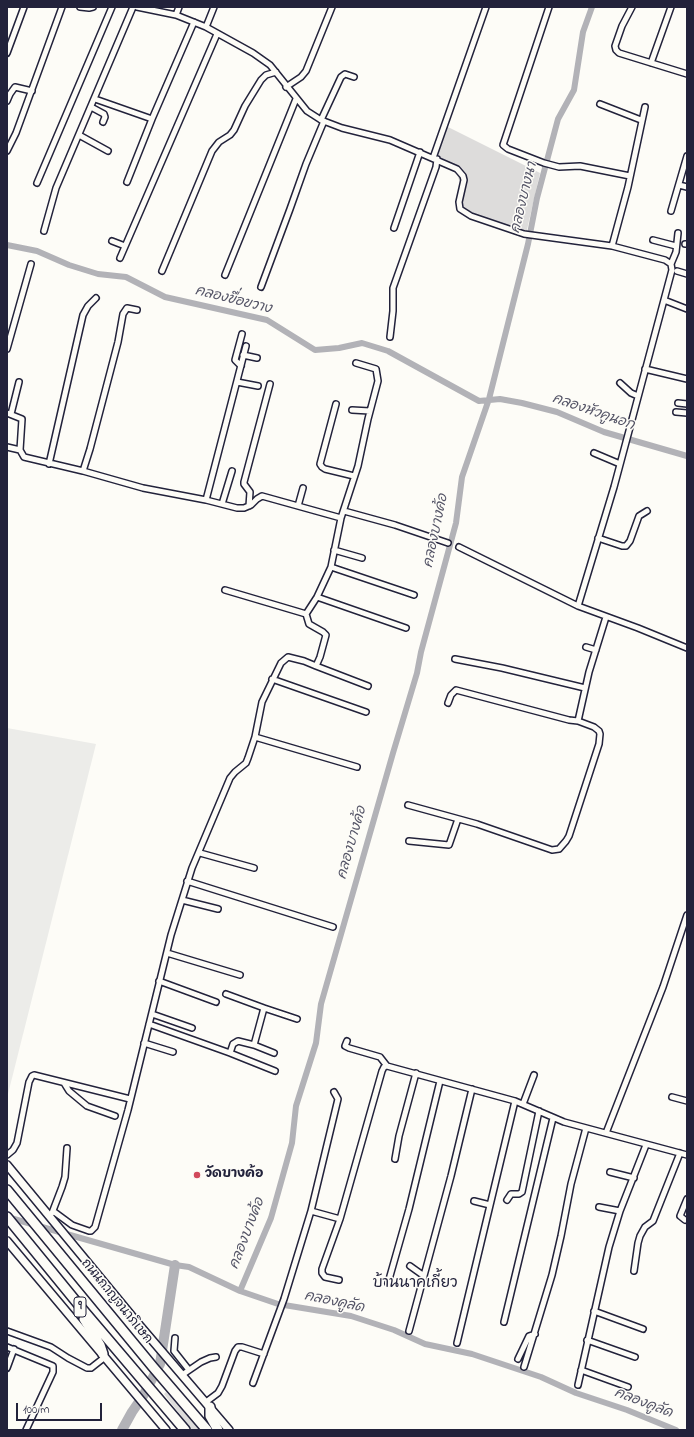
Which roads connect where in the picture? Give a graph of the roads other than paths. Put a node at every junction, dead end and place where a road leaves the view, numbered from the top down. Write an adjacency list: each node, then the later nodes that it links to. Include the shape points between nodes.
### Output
1 (24, 7): 19 (street)
2 (62, 7): 25 (street)
3 (80, 7): 4 (street)
4 (93, 7)
5 (112, 7): 44 (street)
6 (133, 7): 26 (street)
7 (137, 7): 15 (street)
8 (179, 7): 15 (street)
9 (214, 7): 17 (street)
10 (332, 7): 24 (street, via 306,71)
11 (486, 7): 41 (street)
12 (549, 7): 42 (street, via 503,144 508,149 559,167 580,166)
13 (632, 7): 20 (street, via 615,48 619,53)
14 (671, 7): 20 (street)
15 (176, 15): 16 (street)
16 (194, 22): 17 (street); 32 (street)
17 (206, 27): 18 (street)
18 (217, 34): 21 (street, via 263,59); 53 (street)
19 (7, 53)
20 (652, 63): 22 (street)
21 (276, 72): 24 (street); 59 (street, via 266,75 261,80 234,130 212,151)
22 (687, 74)
23 (354, 77): 34 (street, via 345,74 341,77)
24 (286, 87): 27 (street)
25 (32, 90): 28 (street, via 15,87); 37 (street)
26 (95, 99): 30 (street); 32 (street)
27 (296, 99): 34 (street, via 307,112); 62 (street)
28 (7, 101)
29 (600, 104): 33 (street)
30 (90, 107): 35 (street, via 104,114); 36 (street)
31 (645, 107): 33 (street)
32 (152, 119): 43 (street)
33 (642, 120): 42 (street)
34 (323, 121): 39 (street, via 390,140); 63 (street)
35 (103, 122)
36 (79, 135): 38 (street); 49 (street, via 56,188)
37 (7, 150)
38 (108, 151)
39 (420, 152): 41 (street); 48 (street)
40 (687, 156): 45 (street)
41 (435, 158): 54 (street, via 457,169 463,176 460,209 471,216 524,234); 69 (street, via 393,288)
42 (630, 176): 54 (street)
43 (127, 182)
44 (37, 183)
45 (679, 185): 46 (street); 47 (street)
46 (687, 187)
47 (671, 211)
48 (394, 228)
49 (44, 231)
50 (678, 233): 55 (street)
51 (653, 240): 55 (street)
52 (112, 241): 53 (street)
53 (125, 246): 56 (street)
54 (612, 246): 58 (street, via 665,260)
55 (676, 246): 58 (street)
56 (120, 258)
57 (30, 264): 71 (street)
58 (671, 264): 65 (street, via 672,270)
59 (162, 271)
60 (677, 271): 61 (street)
61 (687, 274)
62 (225, 275)
63 (260, 287)
64 (96, 298): 95 (street, via 83,315)
65 (664, 300): 66 (street); 76 (street)
66 (687, 309)
67 (137, 310): 97 (street, via 127,308 123,314 118,342)
68 (242, 334): 75 (street, via 236,360)
69 (390, 337)
70 (246, 346): 72 (street)
71 (7, 349)
72 (244, 355): 73 (street); 75 (street)
73 (257, 358)
74 (356, 363): 88 (street, via 377,371 377,387)
75 (241, 366): 79 (street)
76 (645, 369): 77 (street); 83 (street)
77 (687, 379)
78 (19, 382): 90 (street)
79 (237, 382): 82 (street); 101 (street)
80 (620, 383): 83 (street)
81 (270, 384): 103 (street, via 244,482 250,492)
82 (258, 386)
83 (638, 396): 96 (street)
84 (678, 403): 86 (street)
85 (336, 404): 99 (street, via 320,464 325,469)
86 (687, 404)
87 (352, 410): 88 (street)
88 (370, 411): 99 (street)
89 (676, 412): 91 (street)
90 (9, 413): 93 (street, via 23,421)
91 (687, 413)
92 (7, 447): 93 (street)
93 (20, 450): 95 (street, via 24,457)
94 (594, 454): 96 (street)
95 (49, 464): 97 (street)
96 (620, 464): 108 (street)
97 (83, 471): 101 (street, via 143,488)
98 (232, 471): 102 (street)
99 (354, 476): 105 (street)
100 (303, 488): 104 (street)
101 (206, 500): 102 (street)
102 (222, 504): 103 (street, via 237,508)
103 (249, 506): 104 (street, via 262,496)
104 (298, 506): 107 (street)
105 (344, 511): 107 (street); 109 (street)
106 (648, 511): 108 (street, via 639,516 626,546)
107 (341, 518): 111 (street)
108 (598, 538): 117 (street)
109 (448, 543)
110 (459, 547): 117 (street)
111 (334, 550): 112 (street); 113 (street)
112 (362, 558)
113 (331, 567): 115 (street); 116 (street)
114 (225, 590): 118 (street)
115 (414, 595)
116 (317, 597): 118 (street); 120 (street)
117 (578, 606): 119 (street)
118 (306, 614): 125 (street, via 309,624 326,636)
119 (606, 617): 122 (street); 123 (street)
120 (406, 628)
121 (586, 647): 123 (street)
122 (687, 648)
123 (596, 650): 128 (street)
124 (455, 659): 128 (street)
125 (316, 666): 126 (street, via 288,657); 127 (street)
126 (272, 678): 130 (street); 132 (street, via 262,702)
127 (368, 686)
128 (585, 688): 131 (street)
129 (448, 703): 131 (street, via 456,690)
130 (366, 712)
131 (578, 721): 135 (street, via 594,727 600,734 569,836 559,849 552,850)
132 (254, 738): 133 (street); 137 (street, via 246,764 235,772 227,785)
133 (357, 767)
134 (408, 805): 135 (street)
135 (458, 819): 136 (street, via 449,845)
136 (409, 841)
137 (200, 853): 138 (street); 139 (street)
138 (254, 868)
139 (187, 881): 140 (street); 143 (street)
140 (182, 900): 141 (street); 144 (street)
141 (218, 909)
142 (687, 915): 177 (street, via 663,987)
143 (333, 927)
144 (167, 953): 145 (street); 146 (street)
145 (240, 975)
146 (159, 981): 148 (street); 150 (street)
147 (226, 994): 149 (street)
148 (216, 1002)
149 (264, 1008): 151 (street); 156 (street)
150 (152, 1014): 152 (street); 153 (street)
151 (297, 1019)
152 (149, 1024): 155 (street); 158 (street)
153 (192, 1028)
154 (347, 1041): 160 (street, via 345,1046 380,1057)
155 (144, 1043): 157 (street); 169 (street)
156 (254, 1045): 158 (street, via 236,1041); 159 (street)
157 (173, 1052)
158 (230, 1053): 161 (street)
159 (274, 1053)
160 (387, 1066): 162 (street); 197 (street, via 382,1071)
161 (275, 1070)
162 (416, 1073): 164 (street); 183 (street)
163 (534, 1075): 172 (street)
164 (440, 1081): 166 (street); 204 (street)
165 (64, 1083): 169 (street); 174 (street, via 87,1106); 181 (street, via 36,1074 32,1076 17,1144)
166 (472, 1089): 170 (street); 202 (street)
167 (334, 1092): 193 (street, via 338,1099)
168 (672, 1097): 171 (street)
169 (130, 1099): 196 (street, via 95,1227 91,1231 83,1229)
170 (516, 1101): 172 (street); 191 (street)
171 (687, 1101)
172 (524, 1104): 173 (street)
173 (539, 1111): 175 (street); 189 (street, via 522,1192 511,1194)
174 (115, 1116)
175 (553, 1118): 176 (street); 207 (street)
176 (586, 1128): 177 (street); 211 (street)
177 (606, 1133): 178 (street)
178 (646, 1145): 180 (street); 186 (street)
179 (67, 1148): 196 (street, via 65,1177)
180 (680, 1153): 182 (street); 201 (street, via 653,1220 640,1236)
181 (7, 1155)
182 (687, 1155)
183 (395, 1159)
184 (7, 1165): 196 (main road)
185 (610, 1172): 186 (street)
186 (634, 1178): 194 (street)
187 (7, 1190): 234 (highway, ถนนกาญจนาภิเษก / 9)
188 (687, 1199): 198 (street, via 680,1216)
189 (507, 1200)
190 (474, 1201): 191 (street)
191 (490, 1205): 214 (street)
192 (599, 1207): 194 (street)
193 (311, 1211): 197 (street); 217 (street)
194 (620, 1211): 206 (street)
195 (7, 1216): 205 (highway, 9)
196 (52, 1216): 226 (main road)
197 (340, 1219): 203 (street, via 322,1273 325,1277)
198 (684, 1220)
199 (7, 1241): 218 (main road)
200 (410, 1266): 202 (street)
201 (634, 1271)
202 (424, 1276): 210 (street)
203 (339, 1280)
204 (388, 1283)
205 (83, 1310): 218 (highway, via 84,1318); 233 (highway, 9)
206 (594, 1311): 208 (street); 213 (street)
207 (504, 1322)
208 (643, 1329)
209 (7, 1331): 218 (street, via 51,1347 87,1368 91,1368)
210 (409, 1331)
211 (535, 1334): 221 (street, via 529,1336); 222 (street)
212 (175, 1338): 224 (street, via 174,1351)
213 (587, 1340): 220 (street); 225 (street)
214 (457, 1343)
215 (7, 1347): 216 (street)
216 (14, 1349): 223 (street); 231 (street, via 52,1366 53,1370)
217 (264, 1354): 227 (street); 230 (street, via 238,1348 222,1386)
218 (104, 1356): 232 (main road)
219 (216, 1357): 224 (street, via 201,1362)
220 (635, 1357)
221 (518, 1359)
222 (524, 1367)
223 (7, 1368)
224 (189, 1370): 226 (street)
225 (581, 1370): 228 (street); 229 (street)
226 (182, 1375): 230 (main road)
227 (253, 1383)
228 (578, 1385)
229 (628, 1387)
230 (208, 1405): 235 (highway, via 210,1416); 236 (main road)
231 (26, 1430)
232 (166, 1430)
233 (184, 1430)
234 (207, 1430)
235 (218, 1430)
236 (229, 1430)

